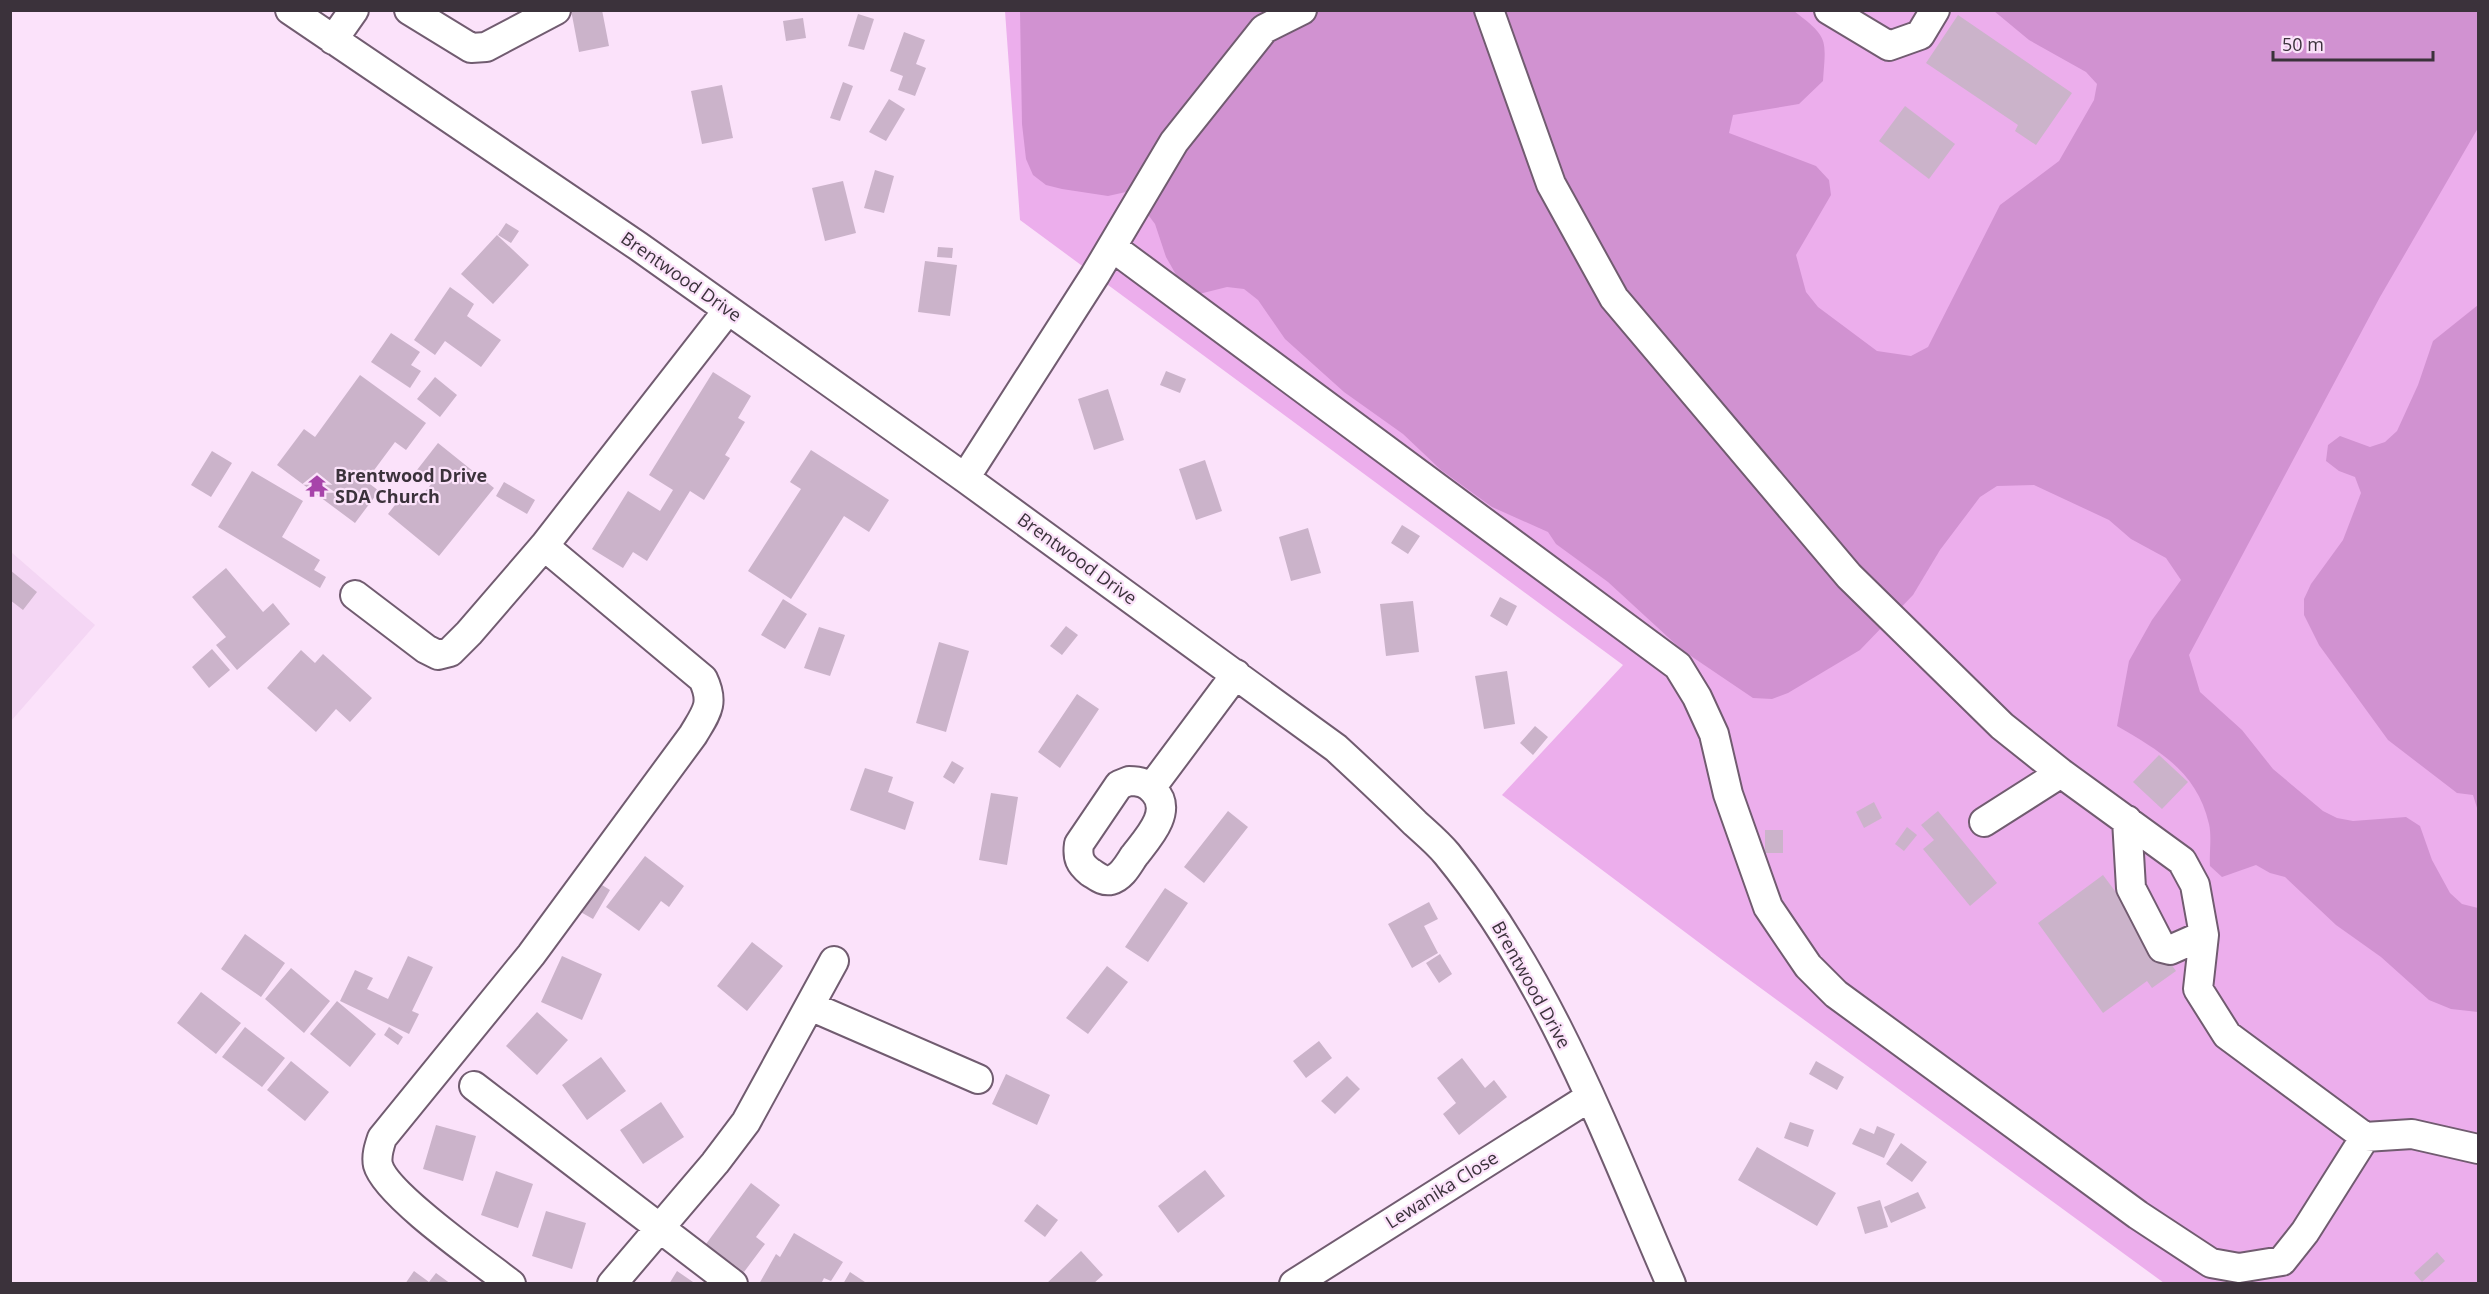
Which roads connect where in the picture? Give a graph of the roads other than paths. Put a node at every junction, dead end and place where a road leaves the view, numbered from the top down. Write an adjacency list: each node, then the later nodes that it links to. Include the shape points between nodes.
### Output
1 (290, 10): 9 (street, Brentwood Drive)
2 (354, 10): 9 (street)
3 (409, 10): 4 (street, via 471,48 486,47)
4 (556, 10)
5 (1302, 10): 10 (street, via 1264,29 1174,142)
6 (1489, 10): 16 (street, via 1551,184 1614,298 1849,576 2002,726)
7 (1829, 10): 8 (street, via 1889,46 1920,35)
8 (1935, 10)
9 (333, 40): 11 (street, Brentwood Drive)
10 (1112, 247): 12 (street); 26 (street, via 1678,666 1714,734 1728,794 1768,907 1808,966 1836,994 2138,1215 2211,1263 2239,1268 2282,1260 2305,1232)
11 (728, 310): 12 (street, Brentwood Drive); 13 (street)
12 (965, 478): 15 (street, Brentwood Drive)
13 (544, 546): 14 (street, via 450,652 438,655 426,649); 29 (street, via 703,679 710,694 693,735 531,955 382,1138 378,1166 393,1189)
14 (355, 595)
15 (1236, 674): 17 (street); 25 (street, Brentwood Drive, via 1336,748 1446,853 1506,934)
16 (2061, 773): 18 (street); 19 (street)
17 (1151, 788)
18 (2127, 820): 20 (street, via 2182,861 2195,885); 20 (street, via 2131,888 2162,948 2170,950)
19 (1984, 822)
20 (2204, 935): 26 (street, via 2198,989 2227,1035)
21 (834, 961): 22 (street)
22 (810, 1006): 23 (street); 28 (street, via 746,1122)
23 (978, 1079)
24 (474, 1086): 28 (street)
25 (1590, 1097): 32 (street, Lewanika Close); 33 (street, Brentwood Drive)
26 (2365, 1137): 27 (street, via 2412,1134)
27 (2478, 1149)
28 (659, 1228): 30 (street); 31 (street)
29 (511, 1284)
30 (612, 1284)
31 (733, 1284)
32 (1294, 1284)
33 (1671, 1284)

